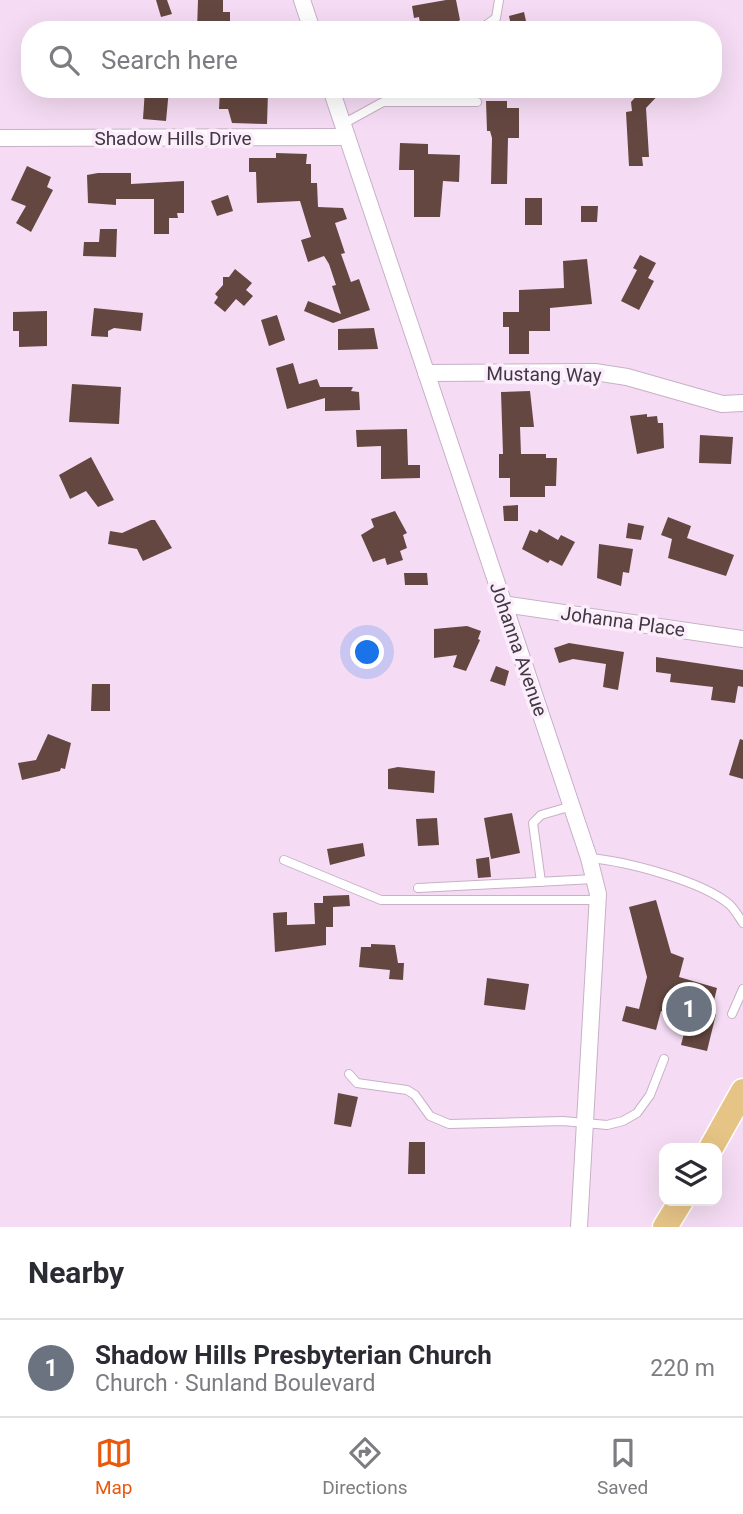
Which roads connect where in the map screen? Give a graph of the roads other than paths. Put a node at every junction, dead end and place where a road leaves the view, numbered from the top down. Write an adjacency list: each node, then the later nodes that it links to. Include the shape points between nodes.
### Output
1 (302, 0): 3 (street)
2 (499, 0): 4 (lane)
3 (309, 21)
4 (492, 21)
5 (334, 98): 7 (street, Johanna Avenue)
6 (477, 102): 7 (lane, via 383,102)
7 (345, 131): 8 (street, Shadow Hills Drive); 9 (street, Johanna Avenue)
8 (0, 138)
9 (426, 373): 10 (street, Mustang Way, via 595,372 722,404); 11 (street, Johanna Avenue)
10 (743, 403)
11 (503, 604): 12 (street, Johanna Place); 13 (street, Johanna Avenue)
12 (743, 639)
13 (572, 806): 14 (street, Johanna Avenue); 17 (lane, via 533,823)
14 (589, 858): 16 (street, Johanna Avenue); 20 (lane, via 634,865 713,893 731,906)
15 (284, 860): 19 (lane, via 381,900)
16 (594, 879): 17 (lane); 19 (street, Johanna Avenue)
17 (541, 882): 18 (lane)
18 (418, 888)
19 (598, 900): 26 (street, Johanna Avenue)
20 (743, 923)
21 (743, 989): 22 (lane)
22 (732, 1014)
23 (664, 1059): 26 (lane, via 650,1095 637,1113 607,1125)
24 (349, 1074): 26 (lane, via 357,1083 407,1090 430,1116 449,1124)
25 (743, 1091): 27 (main road)
26 (585, 1123): 29 (street, Johanna Avenue)
27 (713, 1143)
28 (678, 1206): 30 (main road)
29 (579, 1227)
30 (665, 1227)

